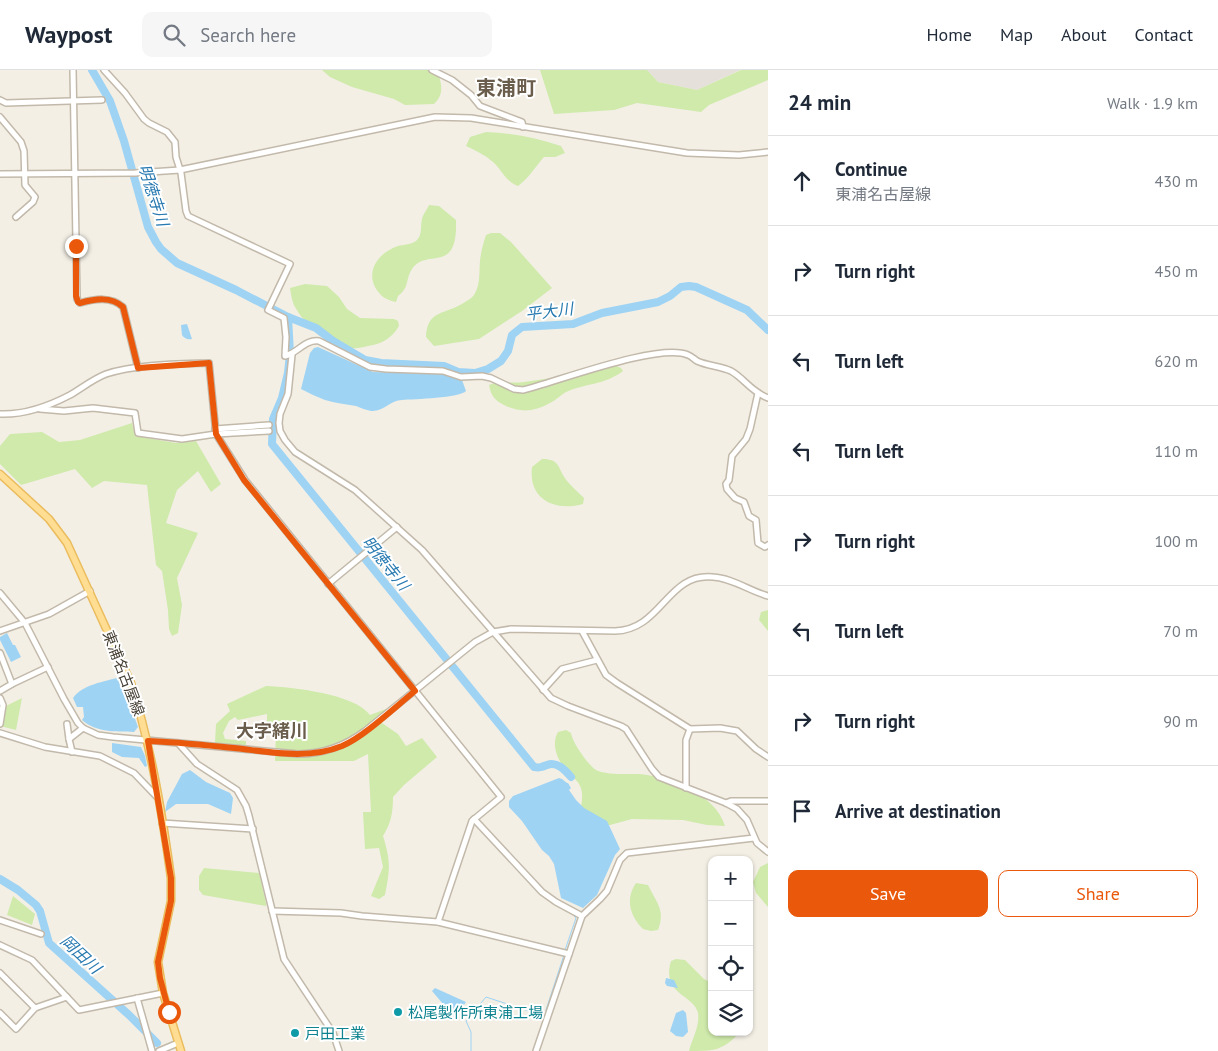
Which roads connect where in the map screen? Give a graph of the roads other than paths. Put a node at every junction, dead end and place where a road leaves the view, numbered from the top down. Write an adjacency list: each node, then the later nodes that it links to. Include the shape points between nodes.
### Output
1 (73, 70): 6 (street)
2 (104, 70): 10 (street, via 144,119 167,132 175,142)
3 (432, 70): 8 (street, via 452,80 480,106 522,122)
4 (0, 100): 6 (street, via 6,103)
5 (102, 100): 6 (street)
6 (74, 102): 13 (street)
7 (0, 117): 12 (street, via 21,142)
8 (523, 127): 9 (street, via 687,154 740,156); 10 (street, via 471,118 435,118)
9 (768, 152)
10 (180, 170): 13 (street); 15 (street, via 188,216 290,264 268,310 284,318 285,356)
11 (0, 174): 12 (street)
12 (26, 174): 13 (street); 14 (street, via 25,185 35,199)
13 (74, 174): 16 (street, via 77,299 80,303 113,300 123,307)
14 (16, 216)
15 (292, 355): 17 (street, via 308,342 319,341 370,367 443,371 460,377 482,376 523,390 651,355 681,353 732,372); 24 (street, via 288,394 279,423 285,440 295,452 354,490)
16 (138, 368): 19 (street, via 106,374); 22 (street, via 209,363)
17 (758, 393): 18 (street); 25 (street, via 746,439 732,456 726,489 744,502 749,516 756,520 758,543 765,547)
18 (768, 398)
19 (39, 408): 20 (street); 22 (street, via 132,412 136,416 138,433 176,439)
20 (0, 414)
21 (269, 428): 22 (street)
22 (215, 431): 26 (street, via 244,480)
23 (0, 474): 27 (main road, 東浦名古屋線, via 58,529)
24 (398, 527): 26 (street); 33 (street)
25 (768, 545)
26 (328, 584): 40 (street)
27 (90, 591): 30 (street, via 49,614); 48 (main road, 東浦名古屋線, via 131,683)
28 (0, 593): 30 (street)
29 (768, 596): 32 (street, via 721,578 700,577 677,588 655,613 638,626 621,631)
30 (25, 623): 31 (street); 36 (street)
31 (0, 631)
32 (582, 631): 33 (street, via 511,629); 35 (street)
33 (493, 632): 38 (street); 40 (street, via 475,642)
34 (0, 653): 37 (street)
35 (597, 660): 38 (street, via 562,669); 45 (street, via 606,675)
36 (48, 668): 37 (street); 44 (street)
37 (12, 684): 39 (street)
38 (543, 690): 52 (street, via 560,703 621,726 629,732 656,774)
39 (0, 691)
40 (415, 691): 49 (street, via 358,737 326,751 298,754); 56 (street, via 501,797)
41 (0, 698): 42 (street, via 3,710)
42 (0, 724)
43 (67, 724): 47 (street)
44 (83, 728): 47 (street); 48 (street, via 104,736)
45 (690, 729): 51 (street, via 736,731); 52 (street, via 686,740)
46 (0, 732): 50 (street)
47 (69, 739): 50 (street)
48 (148, 741): 49 (street); 53 (main road, 東浦名古屋線)
49 (178, 743): 58 (street, via 197,764 237,790)
50 (72, 752): 53 (street, via 100,756 123,767 134,773)
51 (768, 757)
52 (686, 788): 55 (street)
53 (158, 798): 57 (main road, 東浦名古屋線)
54 (768, 801): 55 (street)
55 (726, 803): 59 (street, via 747,820)
56 (474, 819): 62 (street, via 542,892); 64 (street)
57 (162, 823): 58 (street); 69 (main road, 東浦名古屋線, via 172,890 158,962)
58 (253, 829): 61 (street)
59 (754, 838): 60 (street); 62 (street, via 627,853 620,860 607,891)
60 (768, 852)
61 (272, 911): 64 (street, via 348,913); 78 (street, via 284,959 333,1033)
62 (582, 916): 67 (street)
63 (0, 920): 65 (street)
64 (438, 922): 67 (street)
65 (41, 934)
66 (0, 945): 70 (street, via 32,960)
67 (569, 954): 79 (street)
68 (0, 973): 72 (street)
69 (163, 993): 71 (street); 74 (main road, 東浦名古屋線)
70 (68, 997): 71 (street, via 79,1010); 72 (street)
71 (137, 998): 75 (street)
72 (35, 1008): 73 (street, via 16,1028)
73 (0, 1013)
74 (178, 1043): 76 (street); 77 (main road, 東浦名古屋線)
75 (152, 1051)
76 (159, 1051)
77 (181, 1051)
78 (339, 1051)
79 (536, 1051)

